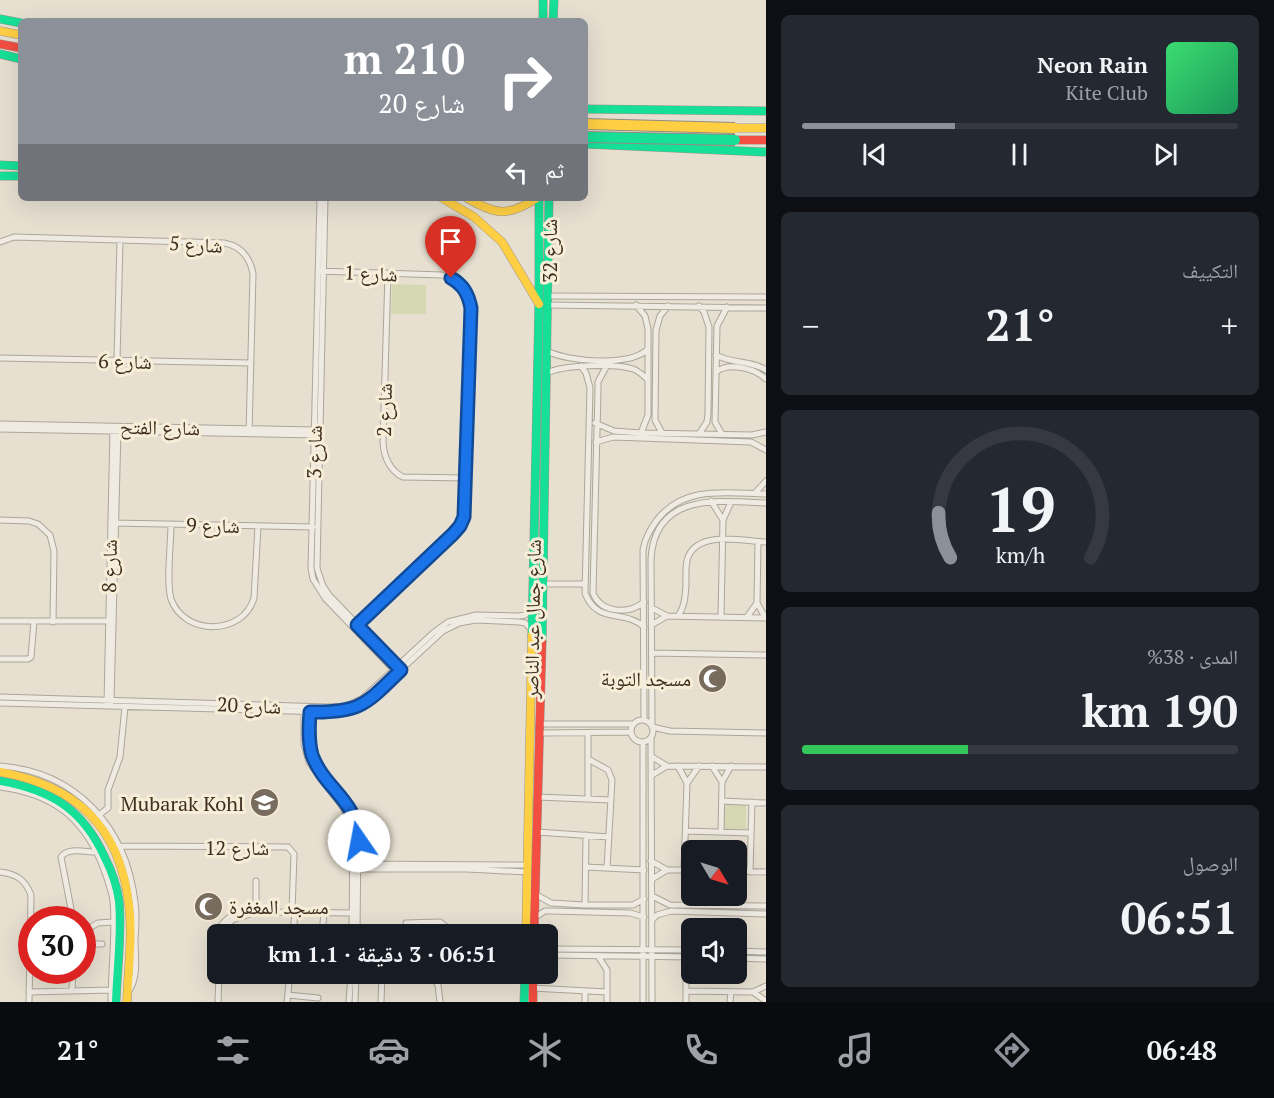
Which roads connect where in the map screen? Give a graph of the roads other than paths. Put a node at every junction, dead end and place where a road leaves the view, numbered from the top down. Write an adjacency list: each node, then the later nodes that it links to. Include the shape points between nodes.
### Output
1 (543, 0): 3 (main road)
2 (554, 0): 4 (main road)
3 (543, 18)
4 (553, 18)
5 (0, 19): 6 (main road)
6 (18, 22)
7 (0, 31): 8 (main road)
8 (18, 35)
9 (0, 44): 10 (main road)
10 (18, 47)
11 (0, 54): 12 (main road)
12 (18, 57)
13 (589, 109): 14 (main road)
14 (673, 111): 15 (main road); 21 (main road, via 666,116 661,129)
15 (765, 111)
16 (588, 122): 17 (main road, bridge)
17 (765, 128)
18 (588, 135): 19 (main road, bridge)
19 (765, 140)
20 (589, 145): 21 (main road)
21 (670, 148): 22 (main road)
22 (765, 152)
23 (0, 165): 24 (main road)
24 (18, 166)
25 (0, 176): 26 (main road)
26 (18, 176)
27 (320, 201): 36 (street, شارع 3)
28 (325, 201): 36 (street, شارع 3)
29 (447, 201): 39 (main road, via 493,233 515,261 530,293)
30 (472, 201): 31 (main road, via 498,213)
31 (533, 201)
32 (538, 201): 39 (main road, شارع 32)
33 (549, 201): 39 (main road, شارع 32)
34 (120, 241): 35 (street, شارع 5, via 14,237); 53 (street); 55 (street, شارع 5, via 224,243 244,252 253,274)
35 (0, 242)
36 (321, 271): 37 (street, شارع 1); 74 (street, شارع 3)
37 (388, 273): 85 (street, شارع 1, via 442,275 465,288 469,298); 85 (street, شارع 2, via 383,448 388,462 403,477)
38 (765, 297): 39 (street)
39 (545, 302): 40 (street); 50 (main road, شارع جمال عبد الناصر); 87 (main road, شارع جمال عبد الناصر)
40 (636, 305): 41 (street); 47 (street, via 645,316)
41 (669, 305): 42 (street); 48 (street)
42 (699, 306): 43 (street); 46 (street)
43 (727, 307): 44 (street); 45 (street)
44 (765, 308)
45 (717, 326): 46 (street); 51 (street)
46 (709, 327): 67 (street)
47 (648, 329): 48 (street, via 652,326); 49 (street)
48 (656, 330): 65 (street)
49 (648, 349): 54 (street); 64 (street)
50 (548, 351): 56 (street); 61 (main road, شارع جمال عبد الناصر)
51 (716, 356): 57 (street); 62 (street)
52 (0, 358): 53 (street, شارع 6)
53 (117, 360): 55 (street, شارع 6)
54 (626, 360): 56 (street); 59 (street)
55 (251, 363): 73 (street, شارع 5)
56 (578, 364): 58 (street); 61 (street); 68 (street, via 589,380)
57 (736, 365): 60 (street, via 753,364); 62 (street); 63 (street)
58 (606, 367): 59 (street); 70 (street, via 598,382)
59 (626, 367): 64 (street)
60 (765, 370)
61 (547, 372): 87 (main road, شارع جمال عبد الناصر)
62 (716, 372): 67 (street)
63 (765, 379)
64 (648, 380): 66 (street)
65 (656, 414): 66 (street, via 653,418); 77 (street)
66 (648, 415): 76 (street)
67 (711, 415): 79 (street); 80 (street)
68 (589, 421): 70 (street); 83 (street)
69 (0, 424): 72 (street, شارع الفتح)
70 (597, 424): 78 (street); 82 (street)
71 (0, 429): 72 (street, شارع الفتح)
72 (115, 429): 73 (street, شارع الفتح); 96 (street, شارع 8)
73 (249, 431): 74 (street, شارع الفتح)
74 (317, 432): 99 (street, شارع 3)
75 (765, 432): 81 (street)
76 (641, 433): 77 (street); 78 (street)
77 (662, 433): 79 (street)
78 (614, 434): 81 (street); 82 (street)
79 (699, 434): 80 (street)
80 (722, 434): 81 (street)
81 (751, 438): 84 (street)
82 (597, 442): 83 (street); 110 (street, via 593,593 600,603)
83 (588, 445): 104 (street)
84 (765, 450)
85 (466, 478): 122 (street, شارع 1, via 460,526)
86 (765, 481): 88 (street)
87 (540, 491): 93 (main road, شارع جمال عبد الناصر)
88 (753, 494): 89 (street); 106 (street, via 700,494 679,501 662,513 647,534 643,550)
89 (765, 494)
90 (711, 501): 91 (street); 95 (street); 109 (street, via 682,508 659,530 652,549)
91 (731, 502): 92 (street); 95 (street)
92 (765, 503)
93 (539, 511): 103 (main road, شارع جمال عبد الناصر); 108 (main road, شارع جمال عبد الناصر)
94 (0, 520): 120 (street, via 29,521 50,535 54,551)
95 (723, 520): 100 (street)
96 (113, 523): 97 (street, شارع 9); 119 (street, شارع 8)
97 (171, 524): 98 (street, شارع 9); 98 (street, via 171,600 183,616 204,626 236,623 252,606)
98 (258, 526): 99 (street, شارع 9)
99 (314, 527): 122 (street, شارع 3, via 317,568 323,586)
100 (722, 540): 101 (street); 105 (street, via 702,543 691,552); 114 (street)
101 (758, 542): 102 (street); 107 (street)
102 (765, 542)
103 (543, 584): 104 (street); 137 (main road, شارع جمال عبد الناصر)
104 (585, 584): 110 (street, via 588,601 594,608)
105 (685, 601): 112 (street); 113 (street)
106 (644, 602): 110 (street); 123 (street)
107 (757, 603): 115 (street); 116 (street)
108 (533, 606): 124 (main road, شارع جمال عبد الناصر); 128 (street, شارع 20, via 519,616 453,619)
109 (652, 608): 111 (street); 121 (street)
110 (618, 613): 123 (street)
111 (667, 616): 112 (street); 121 (street)
112 (678, 616): 113 (street)
113 (693, 616): 114 (street)
114 (721, 616): 115 (street)
115 (747, 617): 116 (street)
116 (765, 618)
117 (0, 621): 118 (street)
118 (34, 621): 120 (street); 127 (street, via 31,657)
119 (111, 621): 120 (street); 131 (street, شارع 8)
120 (53, 622)
121 (652, 624): 125 (street)
122 (355, 626): 128 (street, شارع 3)
123 (644, 627): 134 (street)
124 (532, 630): 128 (street, شارع 20, via 519,622 459,623 443,631); 178 (main road, شارع جمال عبد الناصر)
125 (652, 653): 126 (street); 136 (street)
126 (765, 655)
127 (0, 659)
128 (398, 670): 133 (street, شارع 20, via 357,708 338,712)
129 (0, 697): 131 (street, شارع 20)
130 (0, 703): 131 (street, شارع 20)
131 (109, 704): 132 (street, شارع 20); 133 (street, شارع 20)
132 (124, 707): 133 (street, شارع 20); 165 (street, via 120,757 108,790 108,808)
133 (307, 709): 176 (street, via 314,759 355,816)
134 (644, 720): 135 (street); 136 (street)
135 (633, 724): 137 (street); 139 (street)
136 (652, 726): 138 (street); 142 (street)
137 (540, 729): 140 (street); 159 (main road, شارع جمال عبد الناصر)
138 (670, 731): 141 (street); 142 (street)
139 (631, 732): 140 (street); 143 (street, via 634,739)
140 (588, 733): 145 (street)
141 (765, 733)
142 (652, 737): 143 (street); 144 (street)
143 (644, 743): 180 (street)
144 (652, 757): 147 (street); 154 (street)
145 (588, 759): 160 (street); 161 (street, via 611,775)
146 (0, 766): 165 (street, via 58,782 84,798)
147 (667, 766): 148 (street); 154 (street)
148 (678, 766): 149 (street); 157 (street)
149 (699, 766): 150 (street); 157 (street)
150 (712, 766): 151 (street); 156 (street)
151 (731, 766): 152 (street); 156 (street)
152 (765, 767)
153 (0, 772): 257 (main road, via 61,790 104,831 124,877 128,900)
154 (652, 775): 175 (street)
155 (0, 781): 233 (main road, via 30,787 55,798 79,816 96,836 117,895)
156 (722, 782): 162 (street)
157 (687, 783): 166 (street)
158 (0, 787): 174 (street, via 28,793 61,809 82,828)
159 (537, 797): 160 (street); 167 (main road, شارع جمال عبد الناصر)
160 (588, 799): 161 (street)
161 (611, 800): 171 (street)
162 (722, 801): 163 (street); 168 (street)
163 (752, 802): 164 (street); 169 (street)
164 (765, 803)
165 (100, 814): 173 (street)
166 (686, 831): 168 (street); 172 (street)
167 (537, 832): 170 (street); 189 (main road, شارع جمال عبد الناصر)
168 (721, 832): 169 (street)
169 (751, 833): 185 (street)
170 (586, 835): 171 (street); 177 (street)
171 (609, 837): 179 (street)
172 (686, 840)
173 (119, 846): 198 (street, شارع 12, via 291,848); 257 (street, via 136,909 135,979)
174 (96, 852): 194 (street, via 68,851 61,857); 205 (street, via 112,894)
175 (651, 861): 181 (street); 187 (street)
176 (356, 867): 178 (street); 200 (street)
177 (586, 867): 179 (street); 193 (street)
178 (527, 868): 215 (main road, شارع جمال عبد الناصر)
179 (607, 868): 180 (street)
180 (644, 870): 191 (street)
181 (667, 870): 182 (street); 187 (street)
182 (681, 870)
183 (0, 872): 252 (street, via 21,878 31,895)
184 (747, 872): 185 (street)
185 (750, 872): 186 (street)
186 (765, 872)
187 (652, 879): 190 (street)
188 (256, 881): 197 (street)
189 (535, 894): 192 (street); 203 (main road, شارع جمال عبد الناصر)
190 (652, 896): 195 (street, via 670,905); 204 (street)
191 (644, 899): 193 (street, via 633,905); 202 (street)
192 (551, 903): 193 (street); 196 (street)
193 (585, 905)
194 (70, 906)
195 (765, 906)
196 (550, 911): 202 (street, via 630,913); 203 (street)
197 (256, 912): 198 (street); 208 (street, via 241,912); 209 (street)
198 (293, 912): 199 (street); 210 (street)
199 (324, 912): 200 (street); 211 (street)
200 (355, 913): 212 (street); 213 (street)
201 (765, 914): 204 (street, via 670,911)
202 (644, 917): 224 (street)
203 (534, 918): 216 (main road, شارع جمال عبد الناصر)
204 (652, 920): 220 (street)
205 (113, 922): 206 (street); 233 (street)
206 (96, 923)
207 (406, 923): 214 (street)
208 (224, 924)
209 (229, 924)
210 (293, 924)
211 (323, 924)
212 (353, 924)
213 (356, 924)
214 (444, 924)
215 (531, 924)
216 (533, 924)
217 (96, 944): 218 (street)
218 (102, 944)
219 (558, 949): 224 (street)
220 (652, 950): 221 (street); 224 (street); 228 (street)
221 (681, 950)
222 (747, 951): 223 (street)
223 (765, 952)
224 (644, 953): 227 (street); 228 (street); 274 (street)
225 (558, 955): 226 (street)
226 (598, 956): 227 (street); 235 (street)
227 (616, 957): 235 (street)
228 (652, 957): 229 (street); 275 (street)
229 (676, 957): 230 (street); 234 (street)
230 (681, 958)
231 (747, 958): 232 (street)
232 (765, 959)
233 (114, 964): 249 (street); 262 (main road)
234 (681, 964)
235 (607, 970): 253 (street)
236 (72, 984): 248 (street)
237 (219, 984): 263 (street)
238 (289, 984): 256 (street)
239 (350, 984): 266 (street)
240 (356, 984): 267 (street)
241 (382, 984): 268 (street)
242 (437, 984): 269 (street)
243 (525, 984): 270 (main road)
244 (532, 984): 247 (main road)
245 (686, 984): 251 (street)
246 (765, 986): 255 (street)
247 (532, 988): 250 (street); 271 (main road)
248 (72, 989): 249 (street); 252 (street)
249 (111, 990): 261 (street)
250 (585, 990): 253 (street); 272 (street)
251 (686, 991): 254 (street); 276 (street)
252 (30, 992): 260 (street)
253 (607, 992): 273 (street)
254 (731, 992): 255 (street); 277 (street)
255 (753, 992): 259 (street)
256 (288, 995): 258 (street); 265 (street)
257 (127, 998)
258 (318, 998)
259 (765, 1000)
260 (29, 1002)
261 (111, 1002)
262 (116, 1002)
263 (218, 1002): 264 (street)
264 (225, 1002)
265 (287, 1002)
266 (349, 1002)
267 (355, 1002)
268 (381, 1002)
269 (440, 1002)
270 (524, 1002)
271 (533, 1002)
272 (585, 1002)
273 (608, 1002)
274 (643, 1002)
275 (652, 1002)
276 (686, 1002)
277 (730, 1002)

